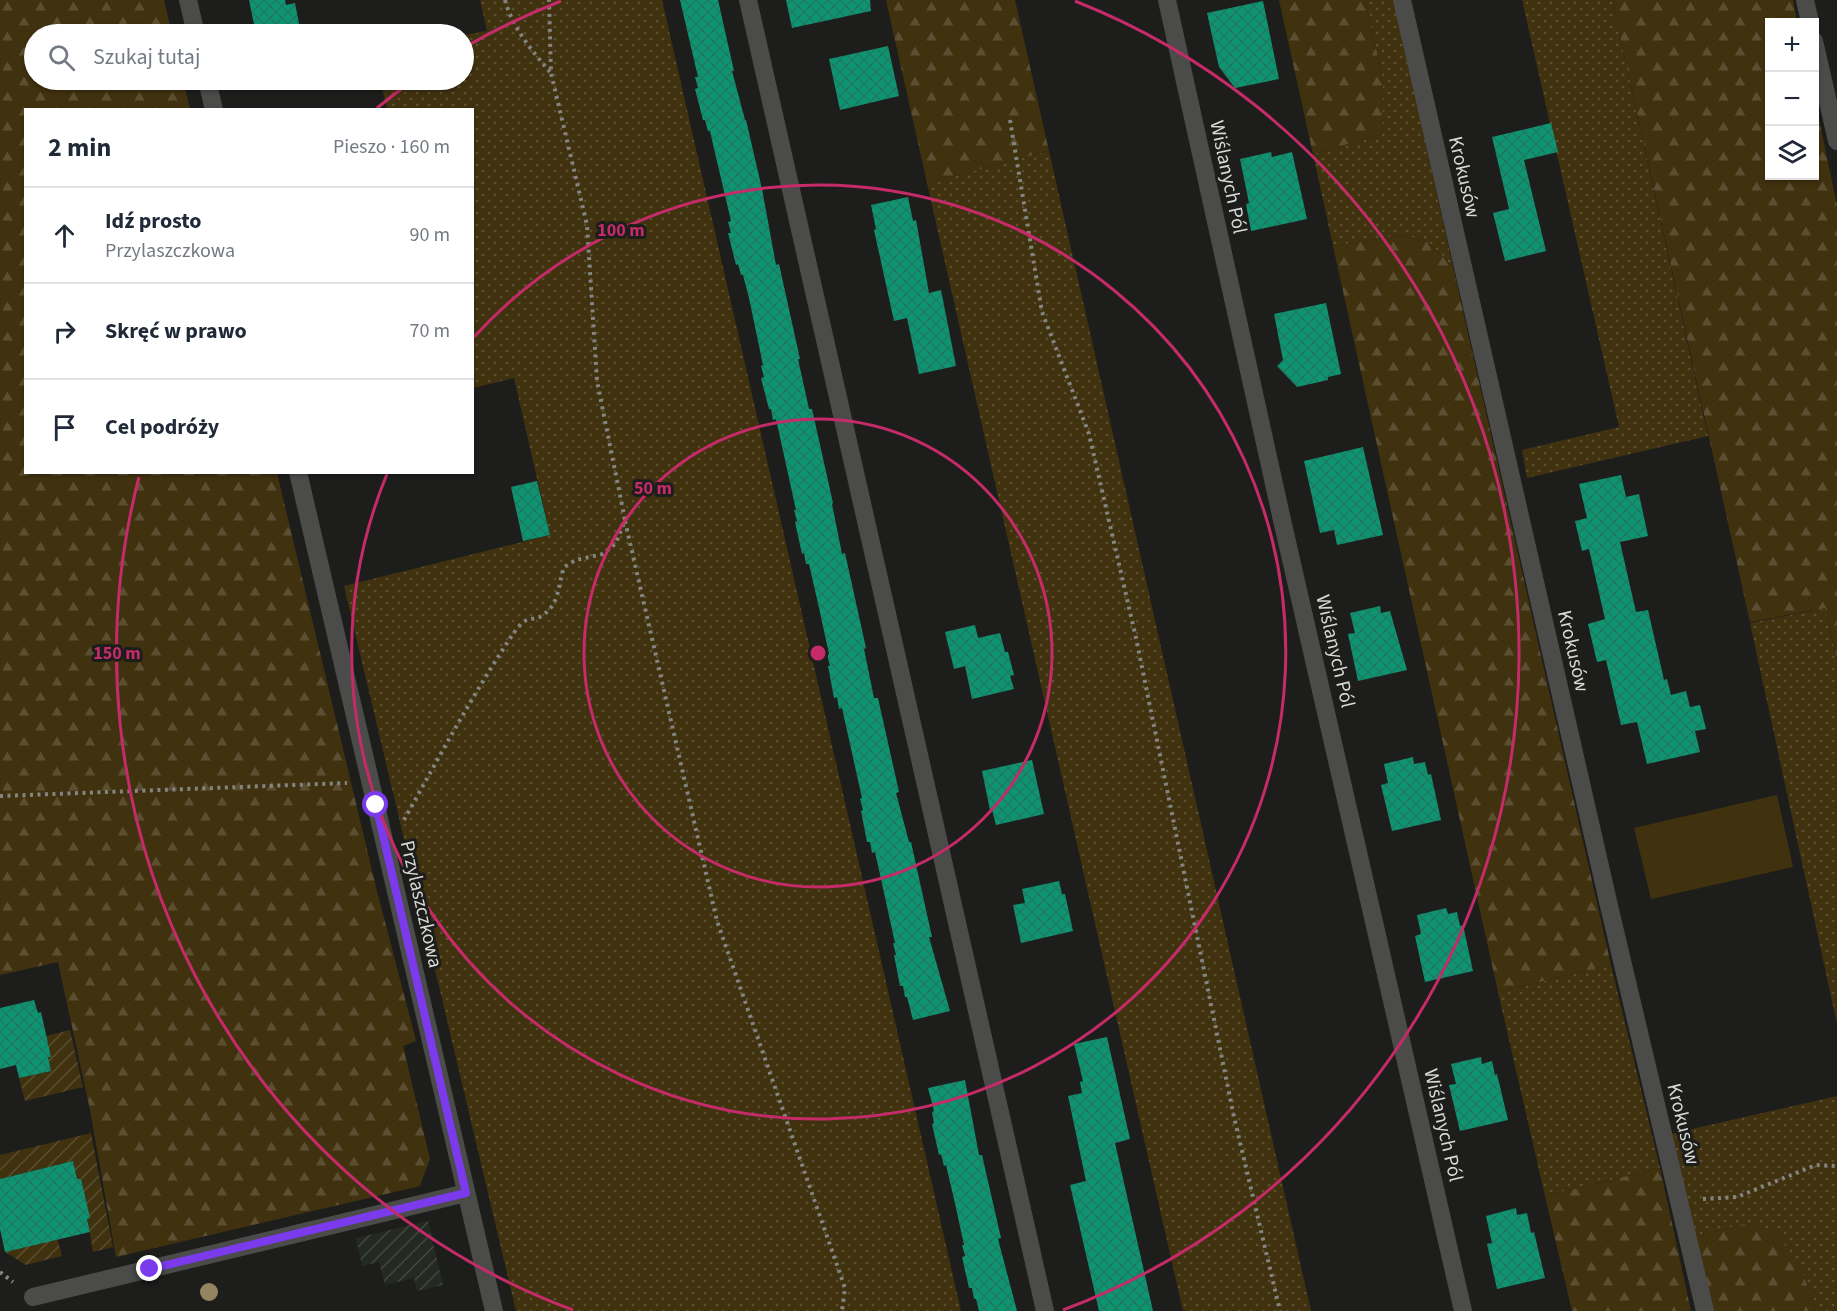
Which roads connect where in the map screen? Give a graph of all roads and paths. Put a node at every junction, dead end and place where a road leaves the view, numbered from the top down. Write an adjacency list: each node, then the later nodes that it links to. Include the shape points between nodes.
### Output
1 (188, 0): 9 (street)
2 (505, 0): 11 (path, via 528,45)
3 (549, 0): 11 (path)
4 (748, 0): 27 (street)
5 (1167, 0): 29 (street, Wiślanych Pól, via 1281,520)
6 (1402, 0): 23 (street, Krokusów)
7 (1805, 0): 8 (street)
8 (1809, 18)
9 (194, 24)
10 (1819, 59): 15 (street)
11 (550, 73): 17 (path, via 587,225 597,381)
12 (209, 90): 13 (street)
13 (214, 108)
14 (1010, 120): 28 (path, via 1042,312 1089,434 1136,638 1232,1105)
15 (1837, 141)
16 (298, 474): 18 (street, Przylaszczkowa)
17 (624, 520): 20 (path, via 616,543 603,554 564,567 555,603 542,617 525,621 515,631); 26 (path, via 717,921 846,1288)
18 (370, 782): 19 (path); 22 (street, Przylaszczkowa)
19 (0, 795)
20 (404, 821)
21 (1837, 1166): 23 (path, via 1816,1165 1737,1197)
22 (466, 1193): 24 (street); 25 (street, Przylaszczkowa)
23 (1680, 1200): 30 (street, Krokusów)
24 (33, 1297)
25 (494, 1311)
26 (842, 1311)
27 (1045, 1311)
28 (1280, 1311)
29 (1463, 1311)
30 (1705, 1311)

